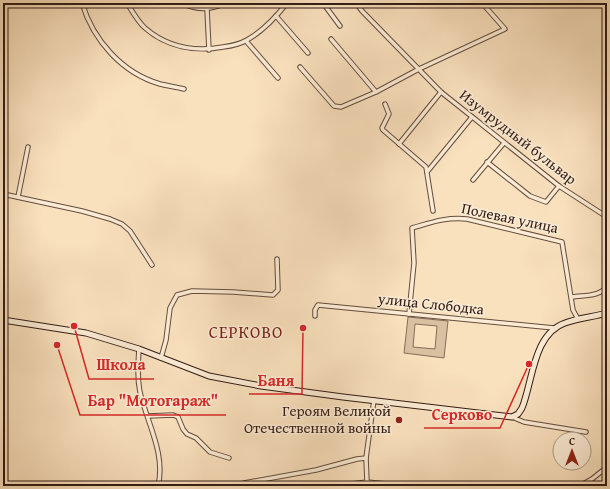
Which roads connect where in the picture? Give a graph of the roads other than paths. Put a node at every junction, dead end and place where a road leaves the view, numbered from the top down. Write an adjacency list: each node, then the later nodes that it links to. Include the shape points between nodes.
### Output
1 (82, 3): 19 (street, via 86,17 99,39 116,58 136,73 160,84)
2 (128, 3): 14 (street, via 144,28 168,43 188,49)
3 (182, 3): 9 (street)
4 (226, 3): 9 (street)
5 (287, 3): 10 (street)
6 (323, 3): 11 (street)
7 (356, 3): 17 (street, Изумрудный бульвар)
8 (482, 3): 17 (street, via 505,29)
9 (207, 10): 14 (street)
10 (276, 16): 13 (street); 15 (street)
11 (340, 26)
12 (331, 39): 20 (street)
13 (246, 41): 14 (street); 18 (street)
14 (209, 50)
15 (308, 53)
16 (300, 67): 20 (street, via 334,106 341,107)
17 (419, 69): 20 (street); 21 (street, Изумрудный бульвар)
18 (278, 78)
19 (184, 89)
20 (376, 92)
21 (441, 92): 23 (street, Изумрудный бульвар); 25 (street)
22 (385, 104): 25 (street, via 389,114 382,128)
23 (472, 117): 24 (street, Изумрудный бульвар); 28 (street)
24 (504, 143): 27 (street); 30 (street, Изумрудный бульвар)
25 (399, 144): 28 (street, via 426,166)
26 (28, 147): 32 (street)
27 (487, 162): 29 (street); 30 (street, via 530,196 546,202)
28 (427, 172): 33 (street)
29 (473, 180)
30 (559, 186): 34 (street, Изумрудный бульвар)
31 (3, 194): 32 (street)
32 (18, 197): 36 (street, via 82,211 122,224 130,231)
33 (433, 211)
34 (607, 217)
35 (277, 259): 46 (street, via 278,290 274,295 192,291 177,295 170,308)
36 (152, 265)
37 (607, 286): 38 (street, via 599,293)
38 (572, 297): 40 (street, Полевая улица, via 562,242 468,219 448,218 412,228 414,263); 43 (street, Полевая улица)
39 (607, 313): 43 (main road)
40 (409, 314): 41 (street, улица Слободка, via 318,305); 44 (street, улица Слободка)
41 (315, 316)
42 (3, 320): 45 (main road, via 84,332)
43 (578, 320): 44 (main road)
44 (554, 328): 49 (main road, via 543,340 522,408)
45 (139, 349): 46 (main road); 48 (street, via 138,376)
46 (161, 358): 47 (main road, via 209,376 261,386)
47 (374, 400): 49 (main road); 52 (street)
48 (148, 416): 51 (street, via 178,417 187,434 196,438 210,452); 56 (street, via 161,467)
49 (512, 417): 50 (street, via 524,422)
50 (580, 431)
51 (229, 458)
52 (366, 458): 54 (street); 55 (street)
53 (607, 467): 59 (street)
54 (366, 482): 57 (street); 58 (street)
55 (244, 484)
56 (158, 486)
57 (336, 486)
58 (406, 486)
59 (580, 486)

